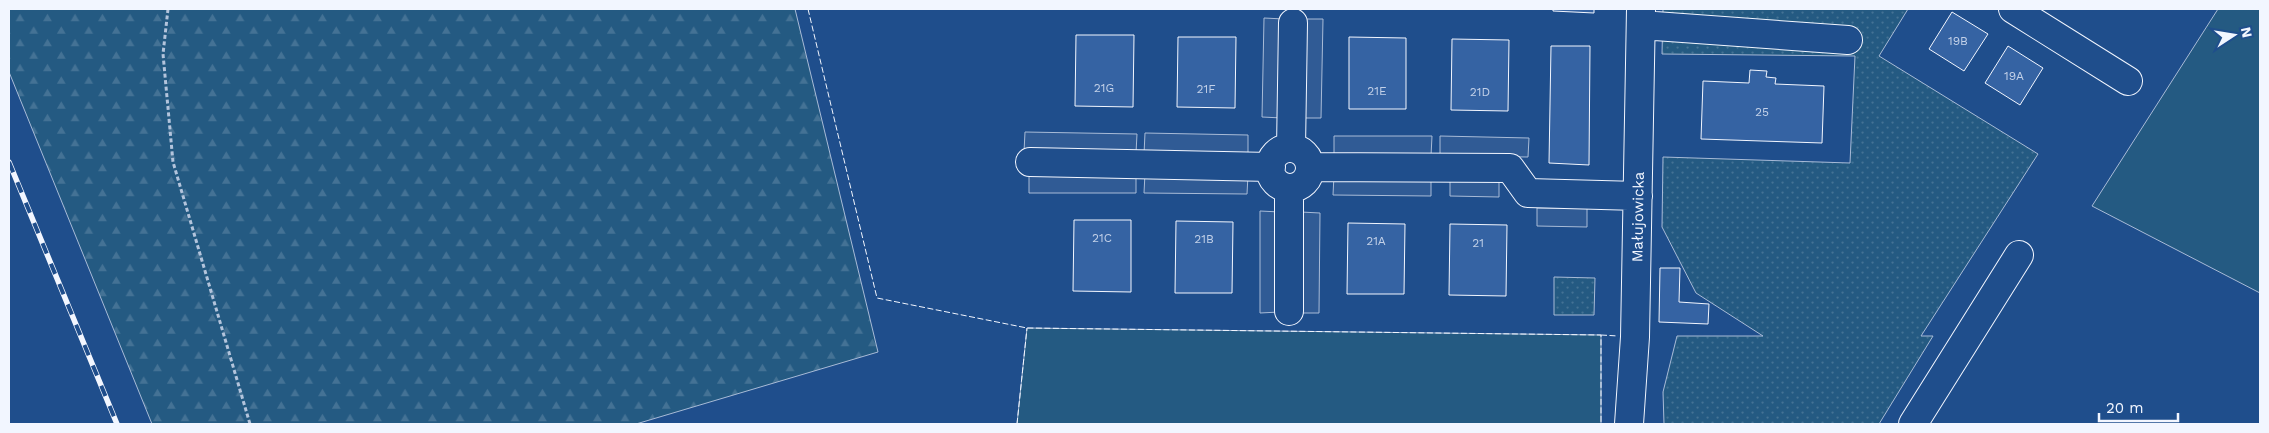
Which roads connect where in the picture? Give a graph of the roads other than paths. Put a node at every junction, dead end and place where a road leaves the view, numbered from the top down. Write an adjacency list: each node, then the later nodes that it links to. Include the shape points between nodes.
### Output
1 (2013, 9): 5 (street)
2 (1641, 17): 4 (street); 11 (street, Małujowicka)
3 (1293, 23): 6 (street)
4 (1848, 40)
5 (2128, 81)
6 (1291, 148): 8 (street, via 1304,154); 9 (street, via 1275,156)
7 (1030, 162): 9 (street)
8 (1310, 167): 10 (street, via 1302,184); 11 (street, via 1510,168 1528,193)
9 (1271, 168): 10 (street, via 1278,184)
10 (1289, 188): 13 (street)
11 (1638, 196): 14 (street, Małujowicka, via 1635,337)
12 (2019, 255): 15 (street)
13 (1289, 311)
14 (1629, 424)
15 (1913, 424)

